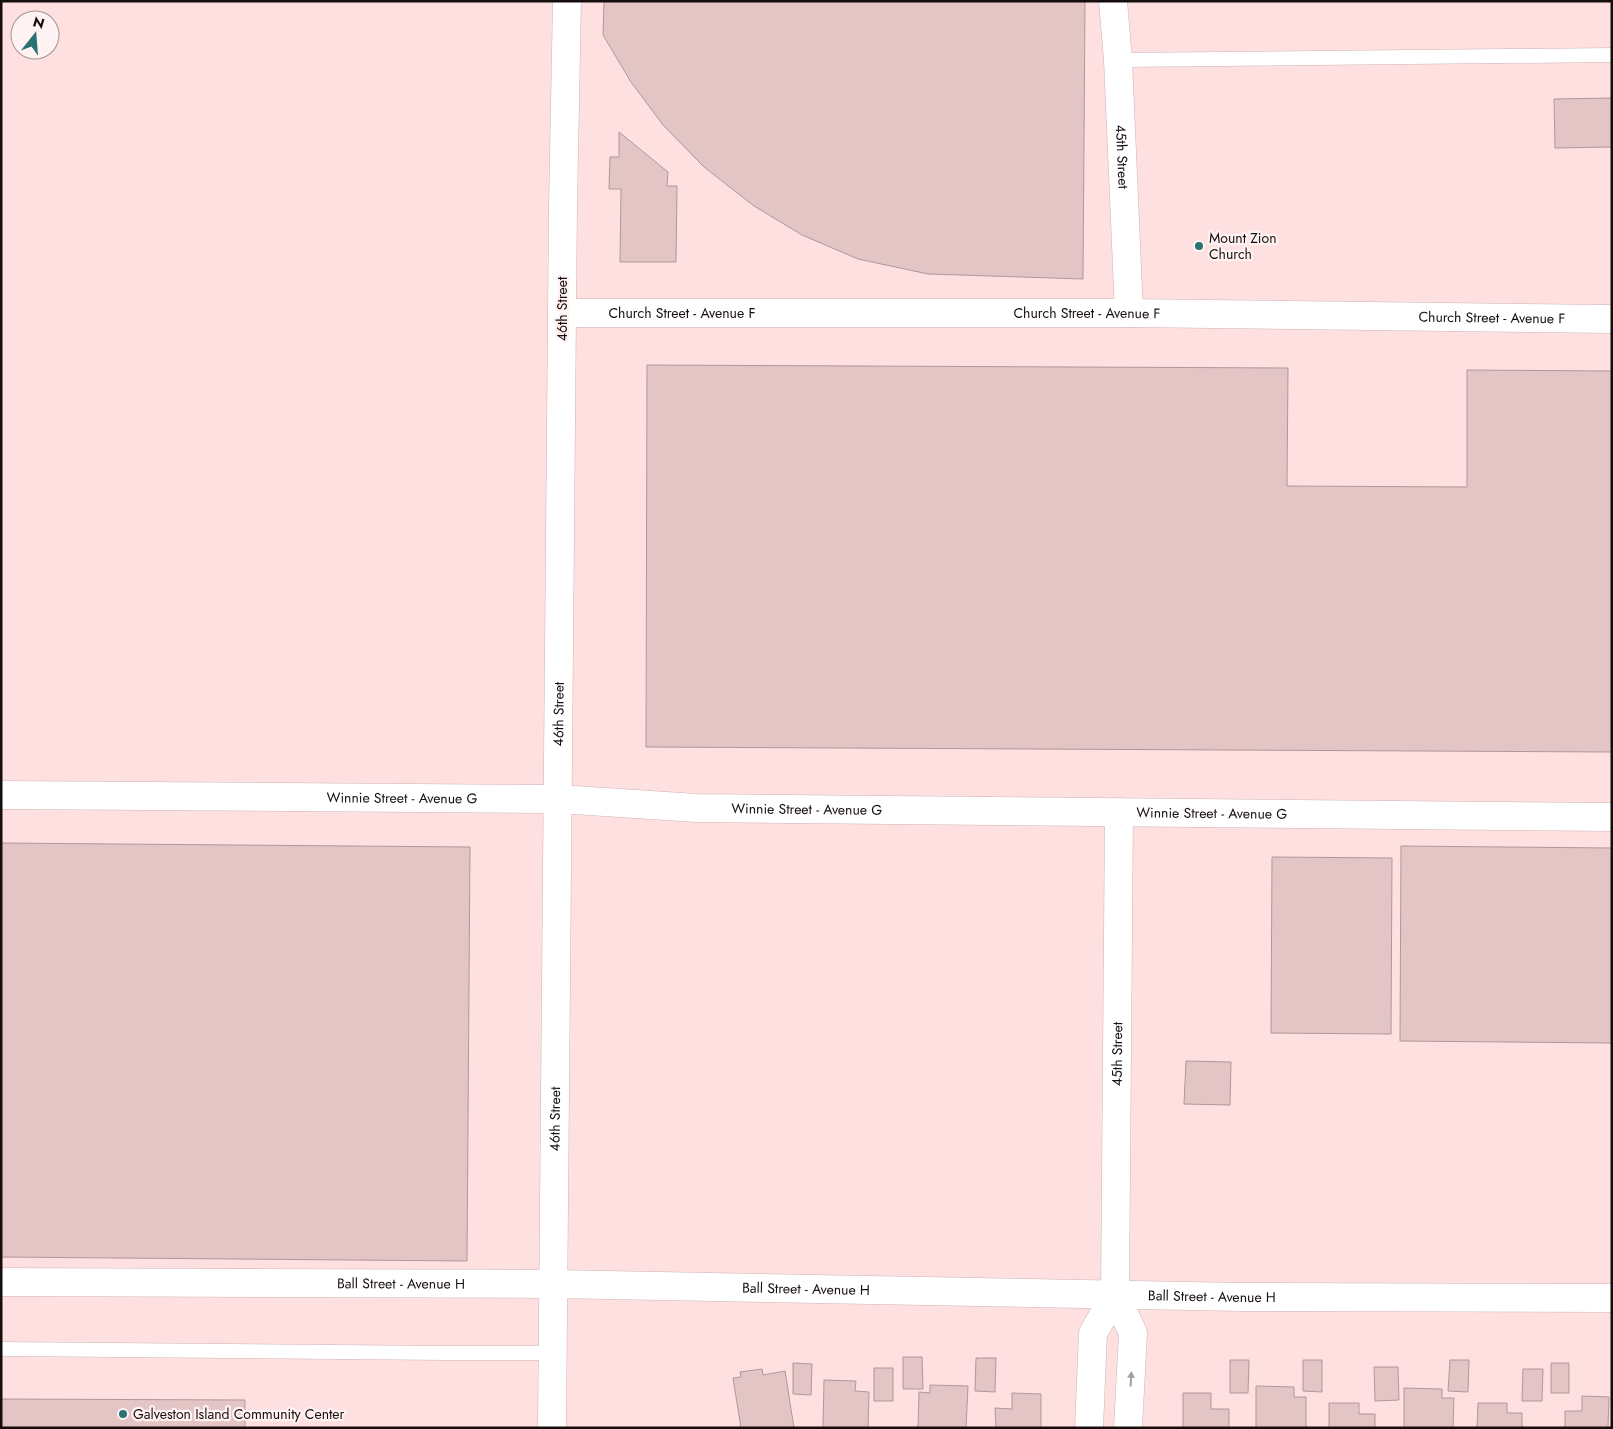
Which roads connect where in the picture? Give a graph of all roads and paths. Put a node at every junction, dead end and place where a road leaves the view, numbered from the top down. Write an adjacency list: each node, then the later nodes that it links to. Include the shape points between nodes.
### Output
1 (567, 1): 5 (street, 46th Street)
2 (1113, 1): 4 (street, 45th Street)
3 (1612, 55): 4 (lane)
4 (1118, 60): 6 (street, 45th Street)
5 (562, 313): 6 (street, Church Street - Avenue F); 9 (street, 46th Street)
6 (1129, 313): 7 (street, Church Street - Avenue F)
7 (1612, 319)
8 (1, 795): 9 (street, Winnie Street - Avenue G)
9 (559, 800): 10 (street, Winnie Street - Avenue G, via 696,808); 13 (street, 46th Street)
10 (1119, 812): 11 (street, Winnie Street - Avenue G); 14 (street, 45th Street)
11 (1612, 817)
12 (1, 1282): 13 (street, Ball Street - Avenue H)
13 (554, 1284): 14 (street, Ball Street - Avenue H); 17 (street, 46th Street)
14 (1115, 1295): 15 (street, Ball Street - Avenue H); 19 (street, 45th Street, via 1093,1333); 20 (street, 45th Street, one-way to 14, via 1133,1333)
15 (1612, 1298)
16 (1, 1349): 17 (lane)
17 (553, 1353): 18 (street, 46th Street)
18 (552, 1428)
19 (1089, 1428)
20 (1128, 1428)

